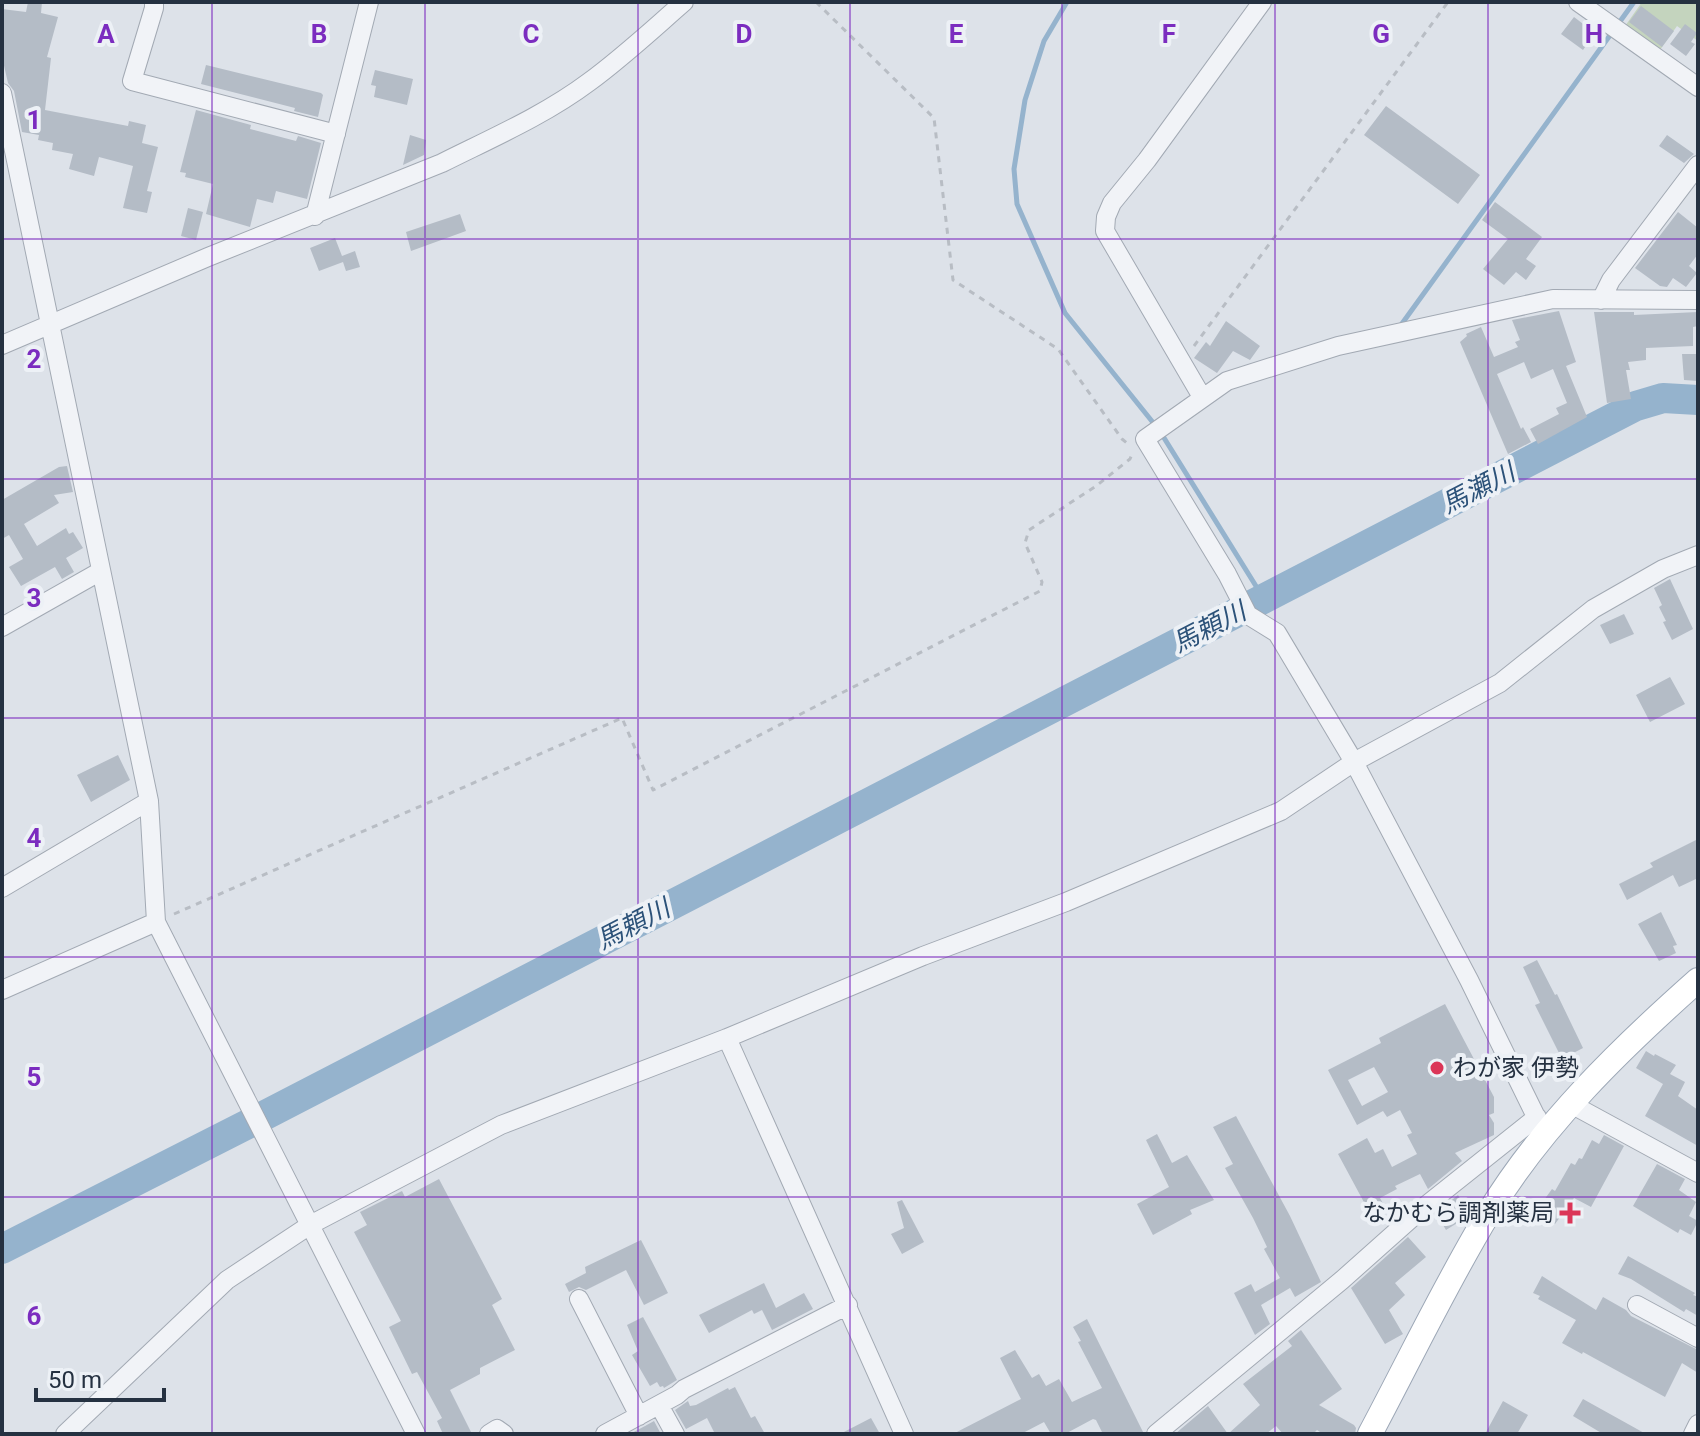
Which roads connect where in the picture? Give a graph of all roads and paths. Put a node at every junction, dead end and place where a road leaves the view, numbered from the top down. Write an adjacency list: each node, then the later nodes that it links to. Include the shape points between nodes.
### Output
1 (154, 2): 10 (street, via 132,81)
2 (369, 2): 10 (street)
3 (684, 2): 12 (street, via 588,83 535,115 442,163)
4 (816, 2): 25 (path, via 934,118 953,280 1058,349 1122,439 1134,448 1130,459 1096,486 1029,530 1025,543 1042,582 1040,591 653,790 622,718)
5 (1262, 2): 17 (street, via 1106,217 1105,231)
6 (1448, 2): 17 (path, via 1194,346)
7 (1578, 2): 8 (street)
8 (1698, 87)
9 (2, 93): 15 (street)
10 (336, 134): 12 (street)
11 (1698, 165): 13 (street)
12 (315, 216): 15 (street)
13 (1601, 300): 14 (street); 18 (street, via 1553,299 1351,343 1227,381)
14 (1698, 300)
15 (49, 325): 16 (street); 20 (street)
16 (2, 345)
17 (1184, 368): 18 (street)
18 (1202, 397): 22 (street, via 1145,439 1248,615 1277,633)
19 (1698, 555): 22 (street, via 1593,609 1500,683)
20 (101, 571): 21 (street); 23 (street)
21 (2, 627)
22 (1354, 762): 28 (street, via 1281,811 1217,840); 30 (street)
23 (149, 801): 24 (street); 25 (street)
24 (2, 888)
25 (156, 922): 27 (street); 32 (street)
26 (1698, 980): 29 (main road)
27 (2, 990)
28 (727, 1038): 32 (street, via 501,1125); 34 (street)
29 (1571, 1104): 30 (main road); 31 (street)
30 (1541, 1126): 47 (street, via 1424,1207); 48 (main road, via 1488,1213)
31 (1698, 1173)
32 (310, 1225): 40 (street, via 227,1280); 41 (street)
33 (579, 1299): 38 (street)
34 (848, 1305): 37 (street); 46 (street)
35 (1637, 1305): 36 (street)
36 (1698, 1338)
37 (659, 1405): 38 (street); 45 (street)
38 (639, 1416): 44 (street)
39 (1698, 1424): 49 (street)
40 (65, 1434)
41 (416, 1434)
42 (489, 1434): 43 (street, via 497,1429)
43 (504, 1434)
44 (605, 1434)
45 (675, 1434)
46 (904, 1434)
47 (1156, 1434)
48 (1370, 1434)
49 (1693, 1434)

